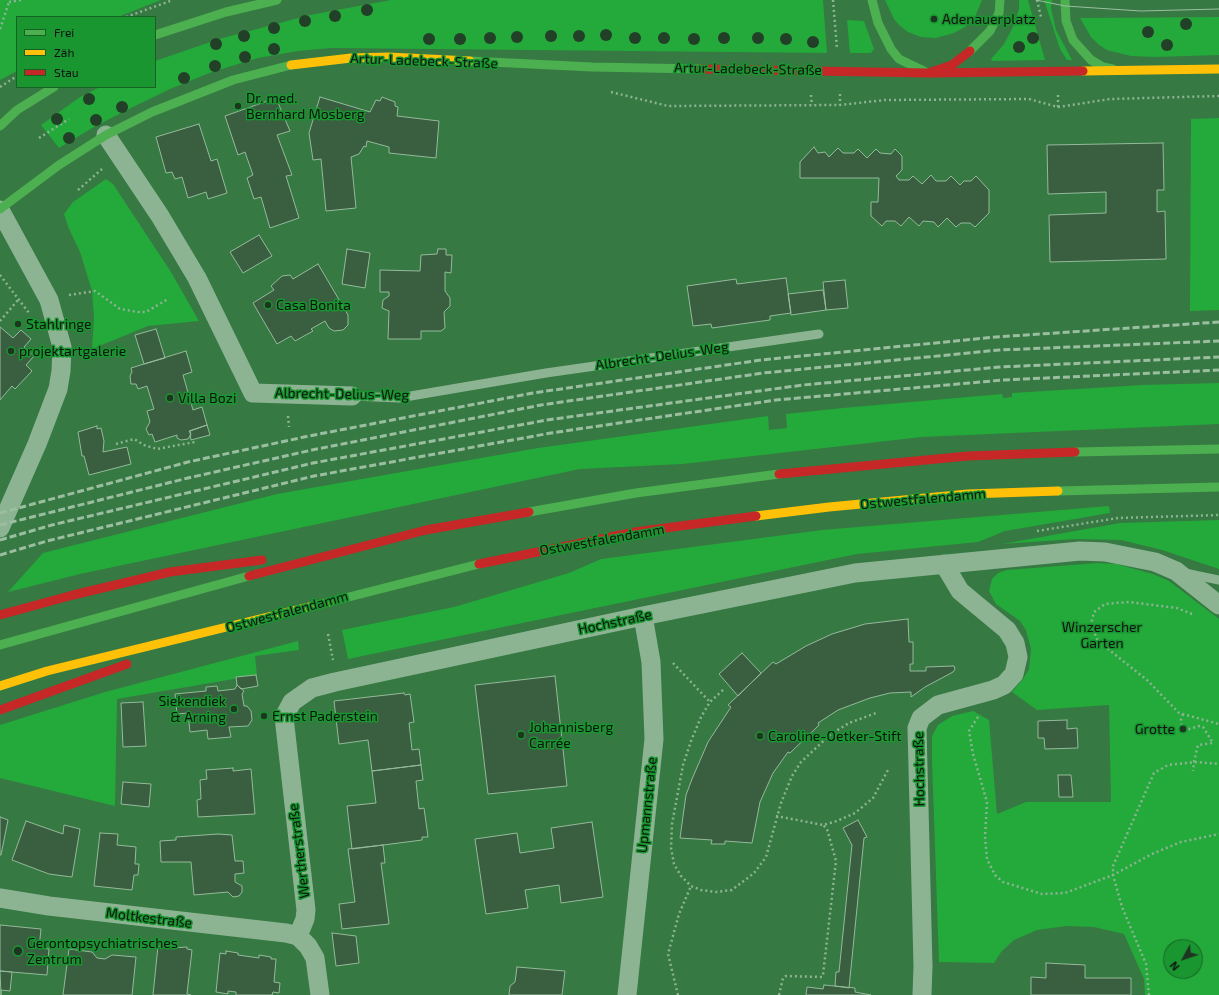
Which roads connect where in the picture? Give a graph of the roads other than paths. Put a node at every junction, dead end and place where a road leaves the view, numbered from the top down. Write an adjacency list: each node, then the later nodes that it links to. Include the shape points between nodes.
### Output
1 (276, 0): 5 (main road, via 226,12)
2 (872, 0): 8 (main road, via 878,24 891,50 899,59)
3 (1000, 0): 8 (main road, via 999,13 990,30 967,55 952,65)
4 (1065, 0): 7 (main road, via 1066,21 1082,51 1103,67)
5 (156, 35)
6 (1219, 69): 7 (main road)
7 (1124, 71): 8 (main road)
8 (928, 73): 11 (main road, Artur-Ladebeck-Straße, via 592,67 351,58 284,66 234,80 152,112)
9 (52, 88): 10 (main road, via 17,110)
10 (0, 126)
11 (106, 135): 12 (main road, Artur-Ladebeck-Straße, via 59,165); 14 (street, Albrecht-Delius-Weg, via 160,216 197,278 253,393)
12 (0, 209): 17 (street, via 49,300 62,347 58,389)
13 (819, 334): 14 (lane, Albrecht-Delius-Weg, via 554,372 399,398)
14 (352, 396)
15 (1219, 449): 18 (main road, via 1099,450 968,456 813,470 636,493 538,509 426,530)
16 (1219, 487): 25 (main road, Ostwestfalendamm, via 968,494 635,532 456,569)
17 (0, 528)
18 (340, 550): 23 (main road, via 170,572 73,595); 26 (main road)
19 (944, 564): 20 (street, Hochstraße, via 1080,551 1105,552 1155,562); 24 (street, Hochstraße, via 855,573); 36 (street, Hochstraße, via 960,591 1007,630 1015,643 1018,657 1014,674 1004,686 938,705 921,718 917,728 924,966)
20 (1176, 572): 21 (lane, Hochstraße); 22 (street, Hochstraße)
21 (1219, 580)
22 (1216, 603)
23 (0, 616)
24 (643, 616): 30 (street, Hochstraße, via 327,683 312,688); 35 (street, Upmannstraße, via 651,662 654,739)
25 (215, 631): 27 (main road); 29 (main road, Ostwestfalendamm, via 47,671)
26 (0, 645)
27 (148, 656)
28 (133, 662): 31 (main road)
29 (0, 686)
30 (292, 702): 33 (street, Wertherstraße, via 284,717 284,726 306,910)
31 (0, 710)
32 (0, 898): 33 (street, Moltkestraße)
33 (298, 936): 34 (street, via 315,958)
34 (320, 995)
35 (628, 995)
36 (922, 995)

